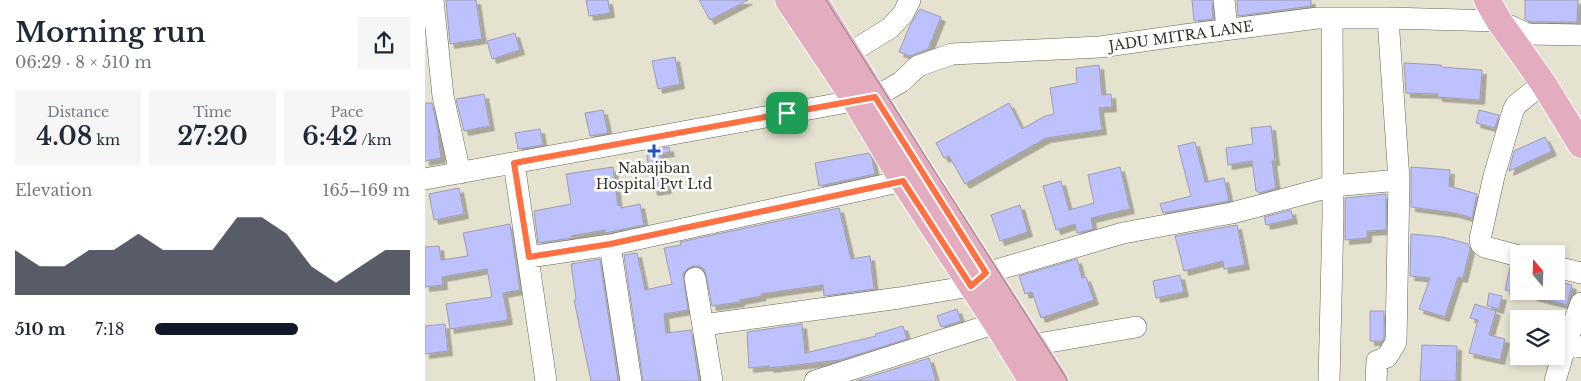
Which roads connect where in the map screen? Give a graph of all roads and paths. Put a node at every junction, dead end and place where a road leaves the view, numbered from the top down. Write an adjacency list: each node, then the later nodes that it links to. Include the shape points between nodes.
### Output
1 (433, 0): 16 (street, via 443,96)
2 (788, 0): 11 (main road)
3 (814, 0): 11 (main road)
4 (910, 0): 11 (street, via 890,28)
5 (1225, 0): 9 (street)
6 (1493, 11): 8 (street, JADU MITRA LANE); 10 (street, via 1528,34); 12 (main road)
7 (1332, 18): 8 (street, JADU MITRA LANE); 9 (street, JADU MITRA LANE); 20 (street)
8 (1388, 18): 18 (street)
9 (1227, 29): 13 (street, JADU MITRA LANE, via 1101,47 952,54 918,66 901,82)
10 (1581, 35)
11 (839, 59): 13 (main road)
12 (1543, 83): 14 (main road); 22 (street, via 1513,111 1480,239 1485,247)
13 (865, 98): 15 (street, JADU MITRA LANE); 19 (main road); 27 (main road)
14 (1581, 145)
15 (514, 163): 16 (street, JADU MITRA LANE); 23 (street)
16 (460, 173): 17 (street, JADU MITRA LANE)
17 (425, 179)
18 (1399, 180): 20 (street); 41 (street, via 1396,342 1387,357 1377,361)
19 (903, 181): 21 (street); 27 (main road)
20 (1333, 186): 27 (street, via 1232,213 1123,233); 40 (street)
21 (610, 244): 23 (street); 35 (street)
22 (1510, 254)
23 (529, 257): 34 (street)
24 (1565, 269): 25 (street)
25 (1581, 273)
26 (695, 278): 30 (street)
27 (979, 279): 29 (main road); 30 (street, via 899,298); 32 (main road)
28 (1581, 302): 33 (street)
29 (996, 323): 37 (street); 38 (main road)
30 (703, 324): 36 (street)
31 (1136, 327): 32 (street)
32 (1031, 345): 39 (main road)
33 (1573, 345): 42 (street)
34 (546, 381)
35 (631, 381)
36 (712, 381)
37 (815, 381)
38 (1032, 381)
39 (1055, 381)
40 (1329, 381)
41 (1376, 381)
42 (1555, 381)

